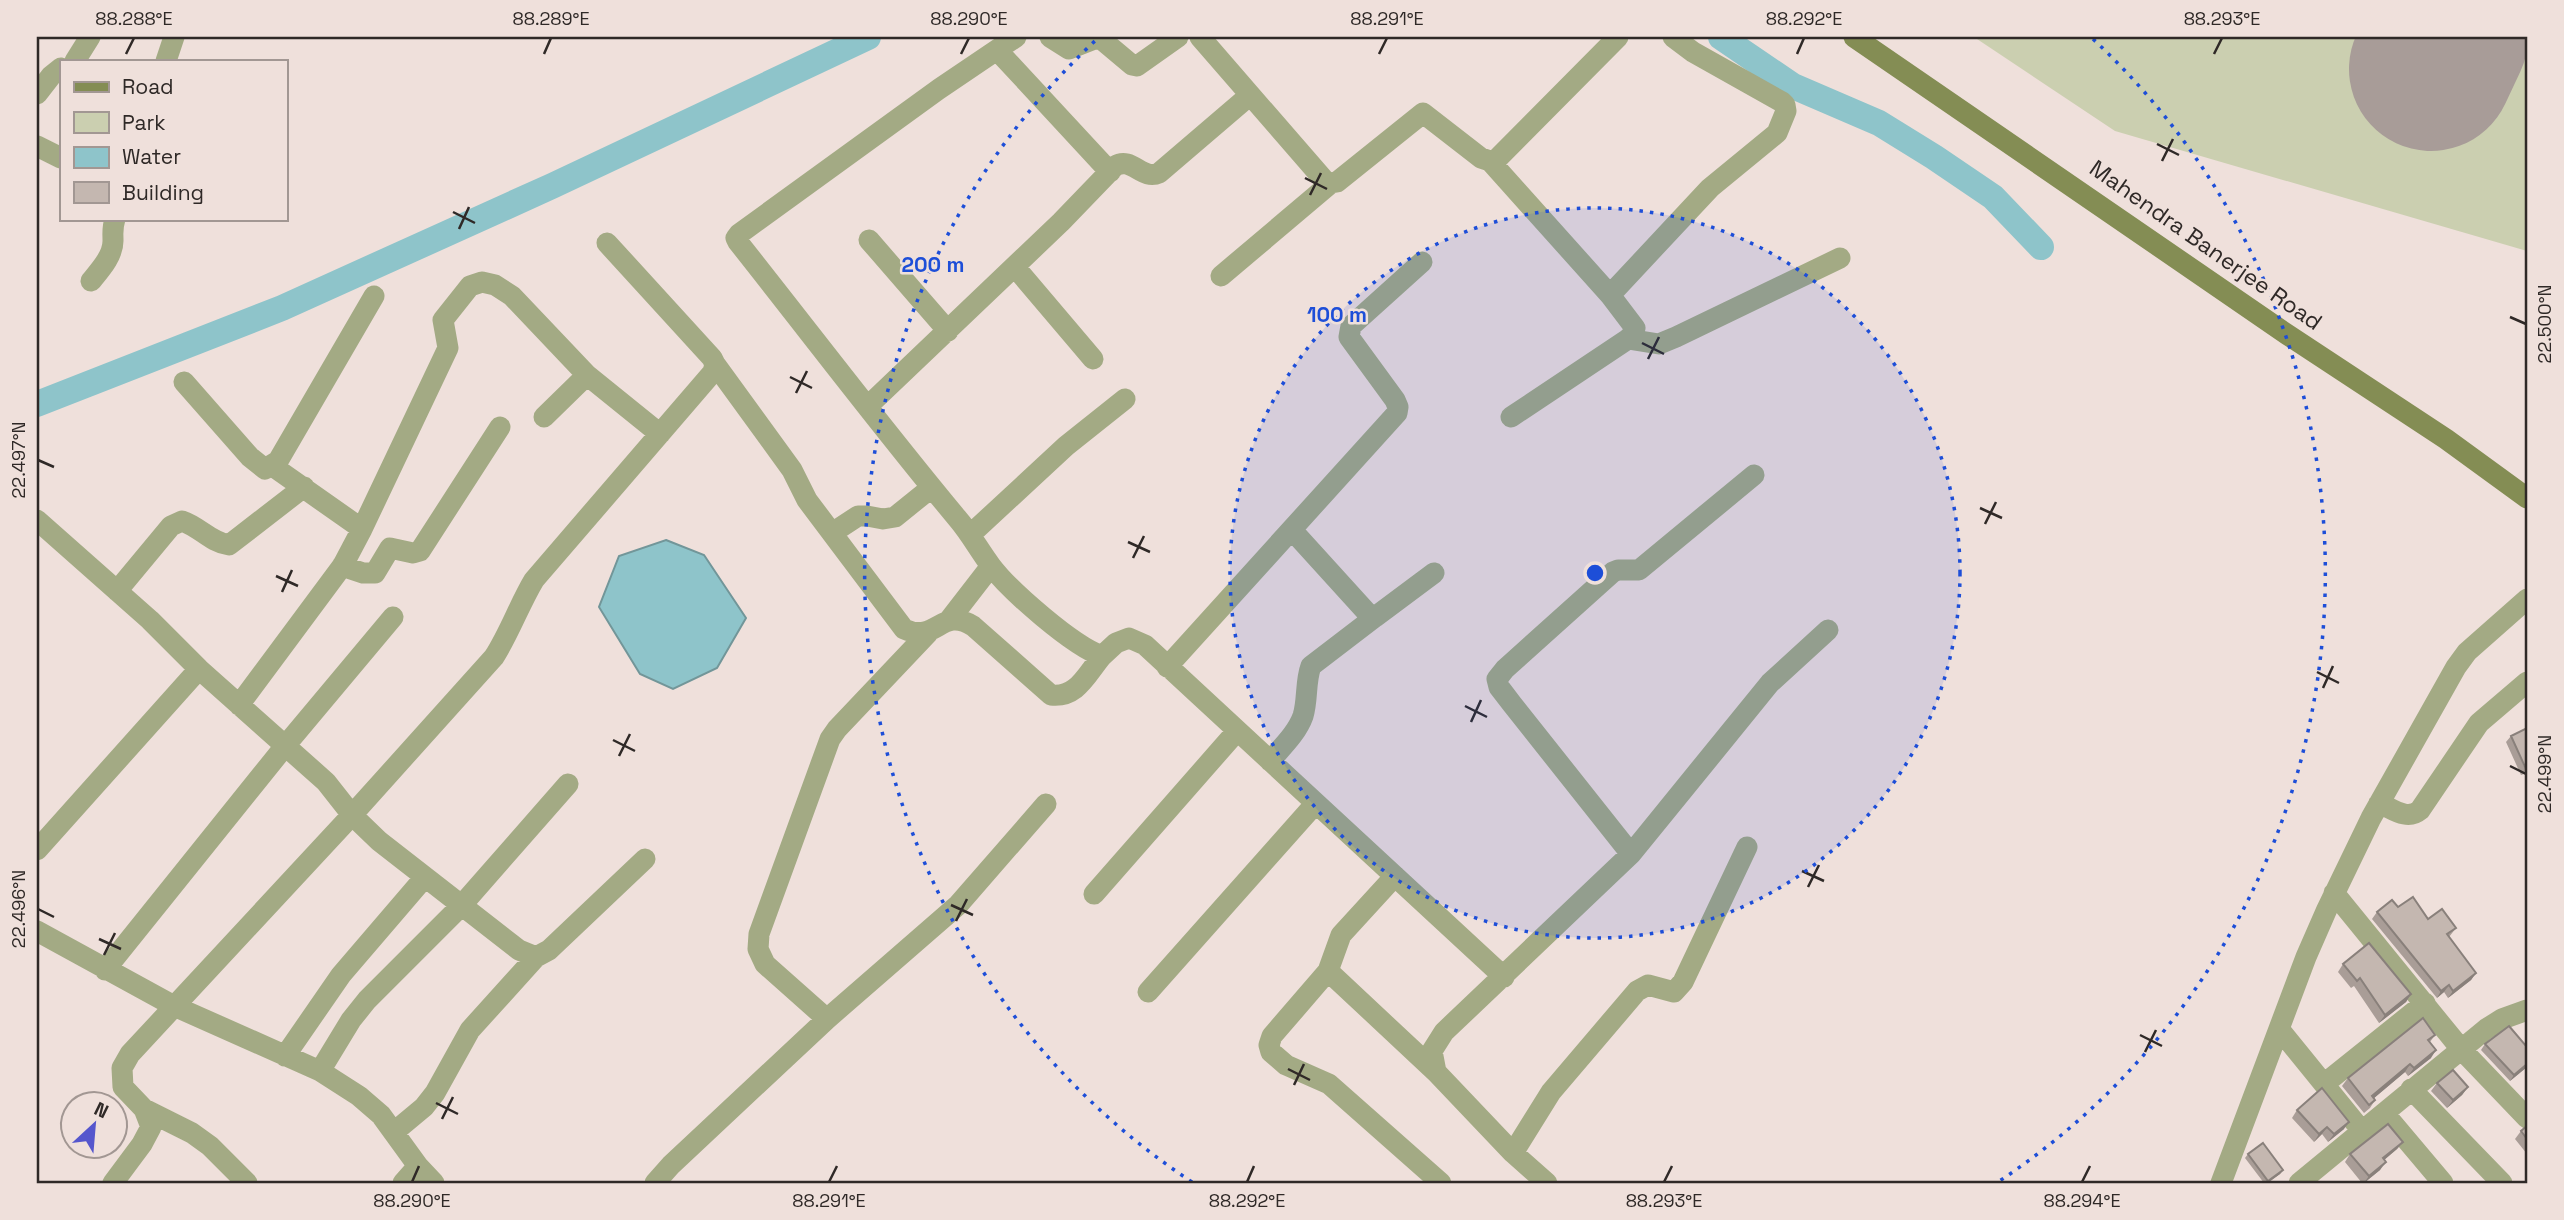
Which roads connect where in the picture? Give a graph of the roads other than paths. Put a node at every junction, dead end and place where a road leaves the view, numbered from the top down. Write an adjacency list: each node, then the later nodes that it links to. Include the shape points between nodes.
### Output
1 (90, 37): 11 (street)
2 (174, 37): 12 (street)
3 (1016, 37): 10 (street)
4 (1050, 37): 5 (street, via 1069,49 1101,39 1137,66)
5 (1178, 37)
6 (1200, 37): 15 (street)
7 (1618, 37): 18 (street, via 1502,156)
8 (1673, 37): 29 (street, via 1782,102 1786,111 1777,133 1710,188)
9 (1854, 37): 47 (street, Mahendra Banerjee Road)
10 (997, 50): 19 (street); 38 (street, via 736,238)
11 (76, 60)
12 (166, 60)
13 (60, 69): 14 (street)
14 (37, 94)
15 (1249, 96): 19 (street, via 1159,173 1153,176 1121,162); 20 (street)
16 (37, 146): 17 (street)
17 (60, 158)
18 (1490, 161): 20 (street, via 1423,113); 29 (street)
19 (1110, 172): 26 (street)
20 (1331, 183): 27 (street)
21 (115, 220): 28 (street, via 109,257)
22 (869, 240): 31 (street)
23 (607, 243): 34 (street)
24 (1840, 258): 32 (street, via 1659,344)
25 (1422, 262): 50 (street, via 1348,332 1395,400 1397,413)
26 (1015, 267): 31 (street); 33 (street)
27 (1222, 276)
28 (91, 281)
29 (1610, 295): 32 (street, via 1635,328)
30 (374, 296): 43 (street, via 278,461)
31 (948, 331): 38 (street)
32 (1628, 339): 40 (street)
33 (1093, 359)
34 (715, 364): 42 (street); 51 (street)
35 (587, 375): 39 (street); 42 (street); 49 (street, via 512,296 495,285 482,282 470,286 443,320 448,348)
36 (184, 382): 43 (street, via 250,457 265,468)
37 (1125, 399): 52 (street, via 1066,446)
38 (868, 406): 46 (street)
39 (544, 417)
40 (1511, 417)
41 (500, 427): 53 (street, via 420,551 390,548 374,573)
42 (660, 434): 75 (street, via 534,580 494,657)
43 (271, 465): 45 (street)
44 (1754, 475): 78 (street, via 1639,570 1612,572 1497,680)
45 (304, 487): 49 (street); 56 (street, via 229,545 217,543 182,521 171,526)
46 (931, 488): 51 (street, via 895,517 858,516); 52 (street)
47 (2527, 498)
48 (37, 520): 56 (street)
49 (362, 529): 53 (street)
50 (1292, 530): 59 (street, via 1366,614); 64 (street)
51 (832, 533): 62 (street, via 904,629)
52 (971, 534): 54 (street)
53 (342, 566): 67 (street)
54 (991, 566): 60 (street); 63 (street, via 1085,650)
55 (1434, 573): 59 (street)
56 (117, 591): 65 (street)
57 (2527, 599): 73 (street, via 2461,660)
58 (393, 617): 69 (street)
59 (1375, 617): 70 (street, via 1311,666 1303,716)
60 (950, 619): 62 (street); 63 (street, via 961,618 973,626 1051,695 1071,694)
61 (1828, 630): 78 (street, via 1770,683)
62 (928, 633): 94 (street, via 830,739 760,934 758,949 765,964)
63 (1102, 656): 64 (street, via 1129,638 1145,645)
64 (1167, 667): 68 (street)
65 (199, 669): 67 (street); 77 (street)
66 (2527, 682): 73 (street, via 2479,723 2414,815)
67 (239, 705): 69 (street)
68 (1237, 731): 70 (street); 83 (street)
69 (285, 746): 75 (street, via 326,782); 87 (street)
70 (1270, 761): 72 (street)
71 (568, 784): 84 (street)
72 (1316, 803): 80 (street); 90 (street)
73 (2379, 803): 82 (street)
74 (1046, 804): 94 (street, via 958,905)
75 (352, 815): 81 (street); 92 (street)
76 (1746, 847): 107 (street, via 1684,982 1674,992 1648,985 1637,991 1552,1092)
77 (37, 850)
78 (1631, 854): 89 (street)
79 (645, 859): 86 (street)
80 (1395, 876): 88 (street, via 1341,935); 89 (street)
81 (425, 877): 84 (street); 97 (street, via 341,975)
82 (2334, 893): 91 (street); 95 (street)
83 (1094, 894)
84 (461, 906): 86 (street, via 519,950); 98 (street, via 367,1000)
85 (37, 931): 87 (street)
86 (536, 957): 106 (street, via 470,1030 424,1107)
87 (105, 970): 92 (street)
88 (1328, 971): 99 (street); 114 (street, via 1272,1036 1271,1052 1286,1065 1329,1084)
89 (1504, 977): 99 (street, via 1444,1032 1432,1051)
90 (1148, 992)
91 (2425, 1003): 96 (street); 100 (street)
92 (174, 1006): 97 (street); 102 (street, via 122,1068 124,1087)
93 (2527, 1010): 96 (street, via 2502,1019)
94 (827, 1019): 113 (street)
95 (2280, 1030): 100 (street); 116 (street)
96 (2461, 1049): 101 (street); 104 (street)
97 (285, 1056): 98 (street)
98 (320, 1071): 106 (street, via 359,1096)
99 (1436, 1072): 107 (street)
100 (2324, 1084): 105 (street)
101 (2411, 1089): 103 (street); 119 (street)
102 (144, 1109): 109 (street, via 151,1127); 110 (street, via 192,1133)
103 (2384, 1113): 105 (street); 118 (street)
104 (2527, 1118)
105 (2362, 1130): 117 (street)
106 (394, 1132): 108 (street)
107 (1513, 1153): 115 (street)
108 (418, 1166): 111 (street); 112 (street)
109 (113, 1183)
110 (247, 1183)
111 (403, 1183)
112 (434, 1183)
113 (655, 1183)
114 (1440, 1183)
115 (1547, 1183)
116 (2221, 1183)
117 (2299, 1183)
118 (2443, 1183)
119 (2501, 1183)

